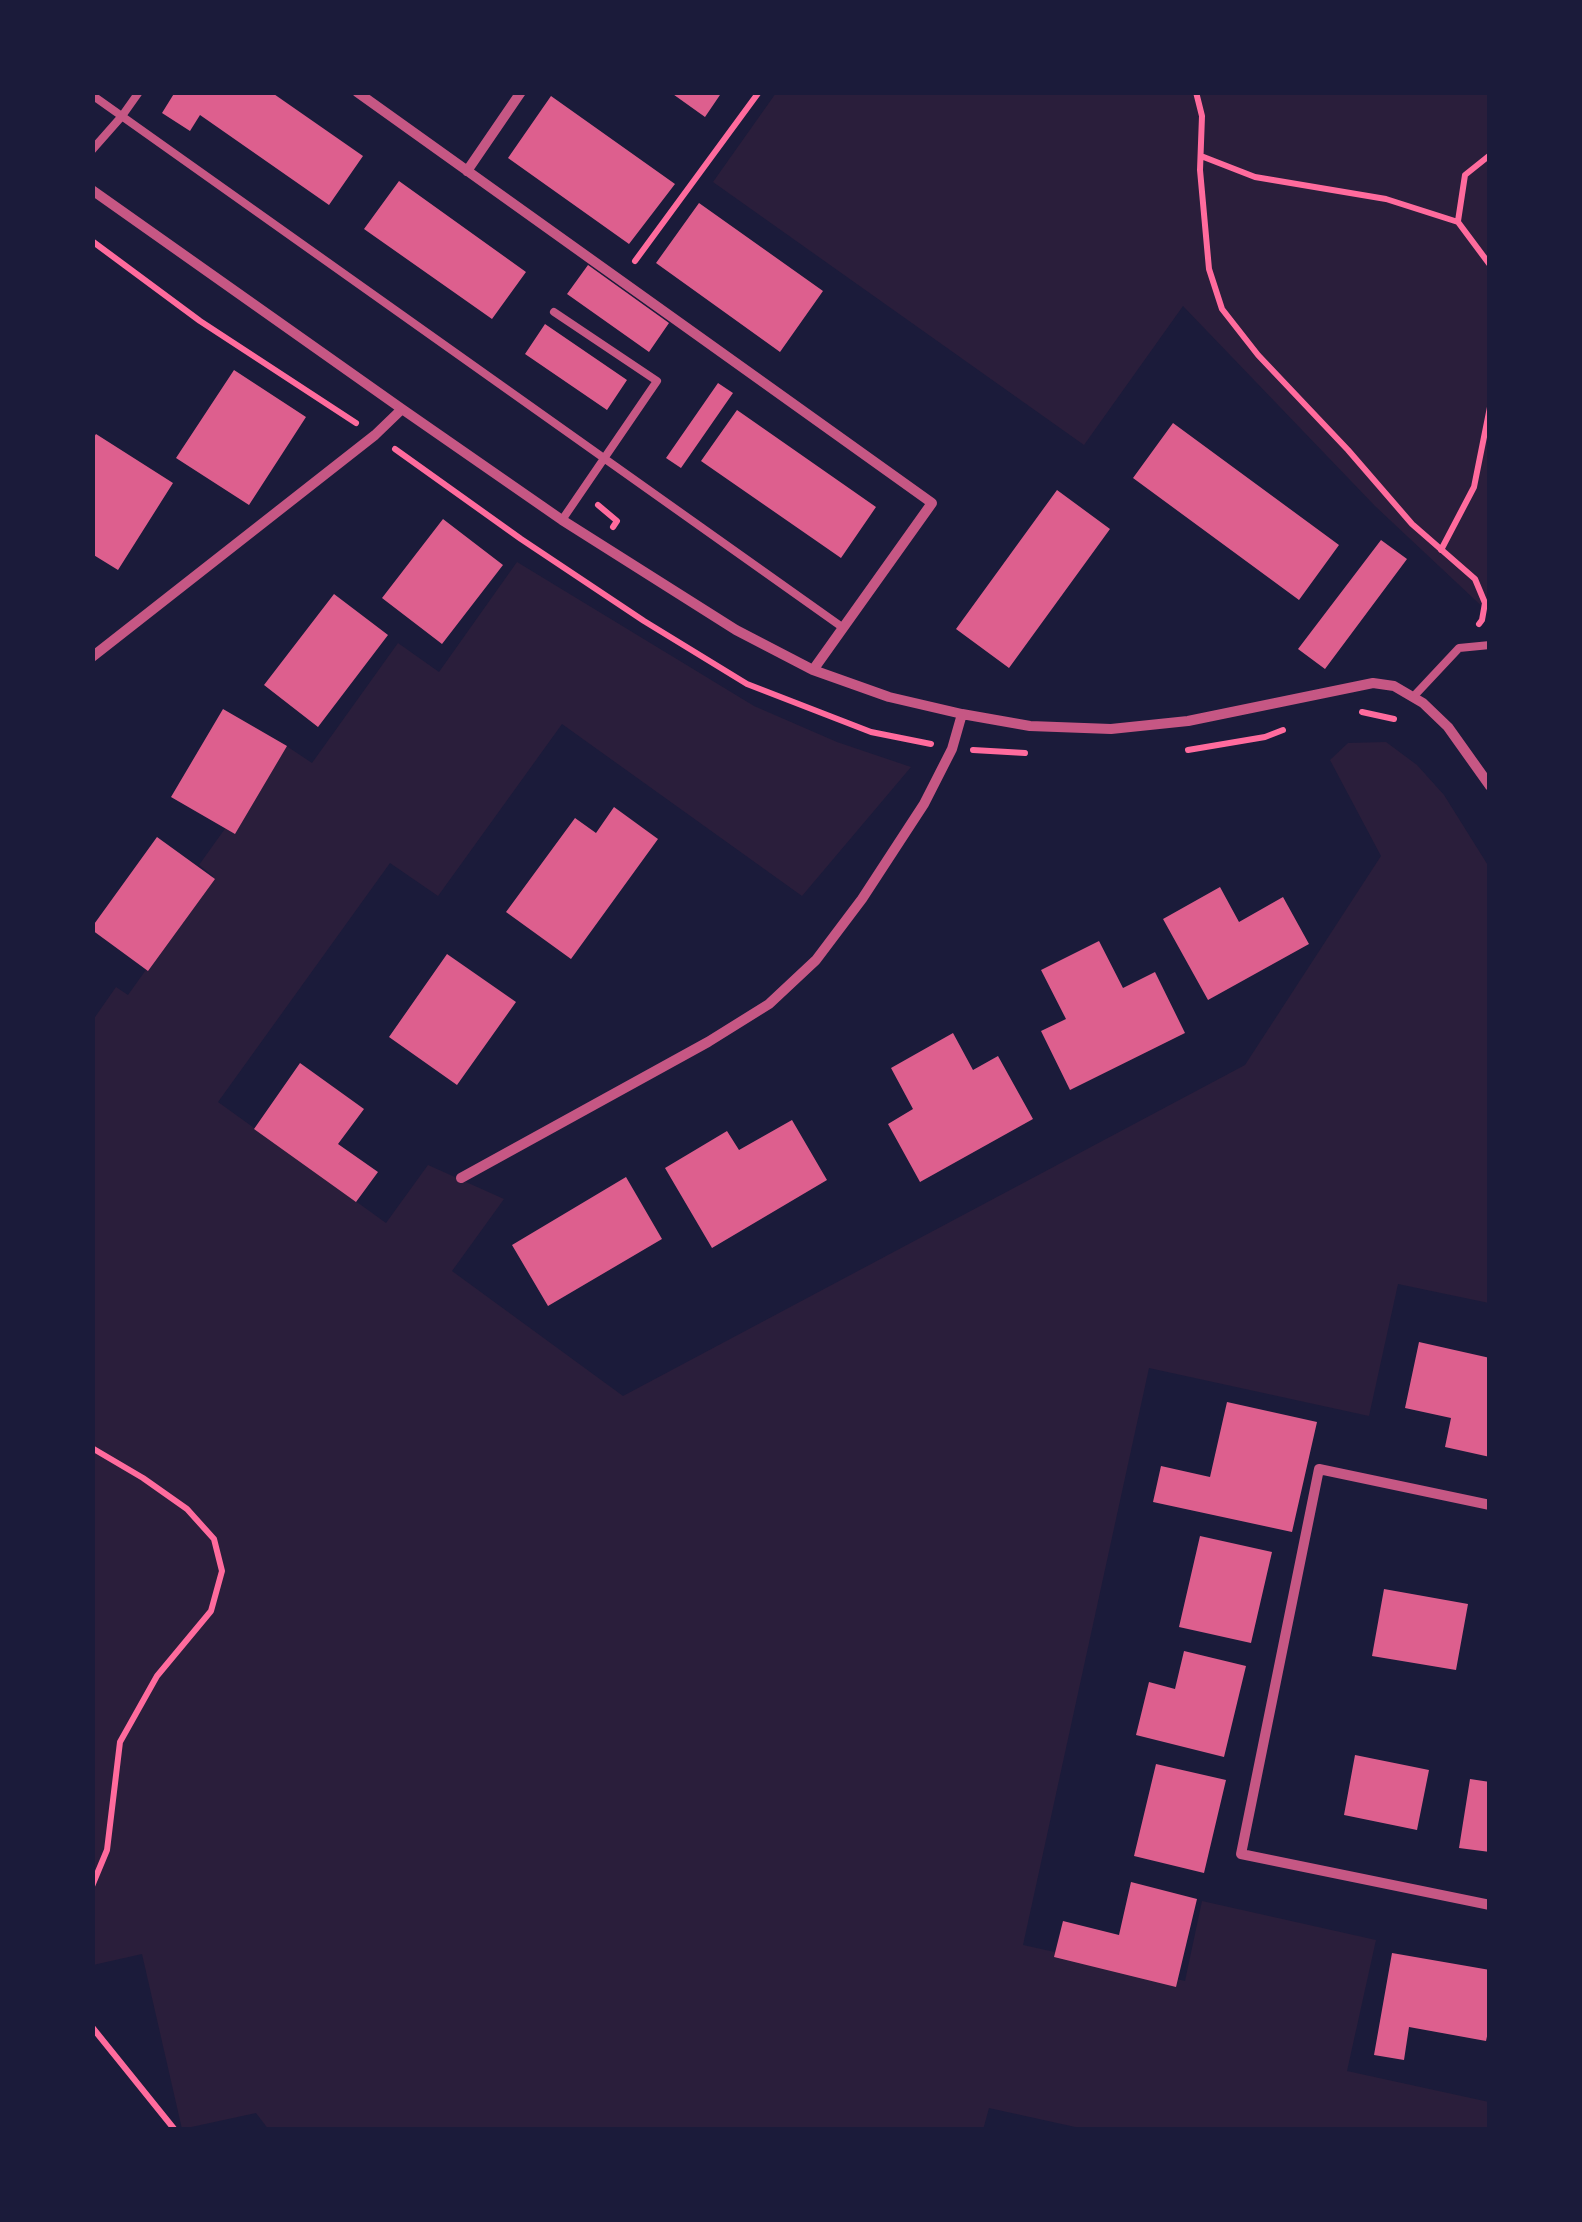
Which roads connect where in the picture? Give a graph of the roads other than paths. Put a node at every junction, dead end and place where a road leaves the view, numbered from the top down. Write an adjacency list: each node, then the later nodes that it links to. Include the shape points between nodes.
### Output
1 (139, 92): 5 (lane)
2 (357, 92): 7 (street)
3 (521, 92): 7 (street)
4 (92, 95): 5 (lane)
5 (122, 116): 6 (lane); 11 (lane)
6 (92, 150)
7 (468, 171): 13 (street, via 932,503)
8 (92, 190): 10 (street)
9 (554, 312): 11 (lane, via 658,381)
10 (402, 410): 12 (street); 15 (street)
11 (604, 458): 12 (lane); 13 (lane)
12 (562, 520): 16 (street, via 736,630)
13 (842, 626): 16 (street)
14 (1490, 644): 17 (lane, via 1458,648)
15 (92, 657)
16 (813, 670): 18 (street)
17 (1414, 696): 18 (street, via 1373,683 1188,721 1111,729 1030,726); 19 (street, via 1448,727)
18 (962, 714): 20 (street, via 924,804 862,899 816,960 769,1004)
19 (1490, 786)
20 (461, 1178)
21 (1490, 1505): 22 (street, via 1319,1468 1241,1854)
22 (1490, 1905)

